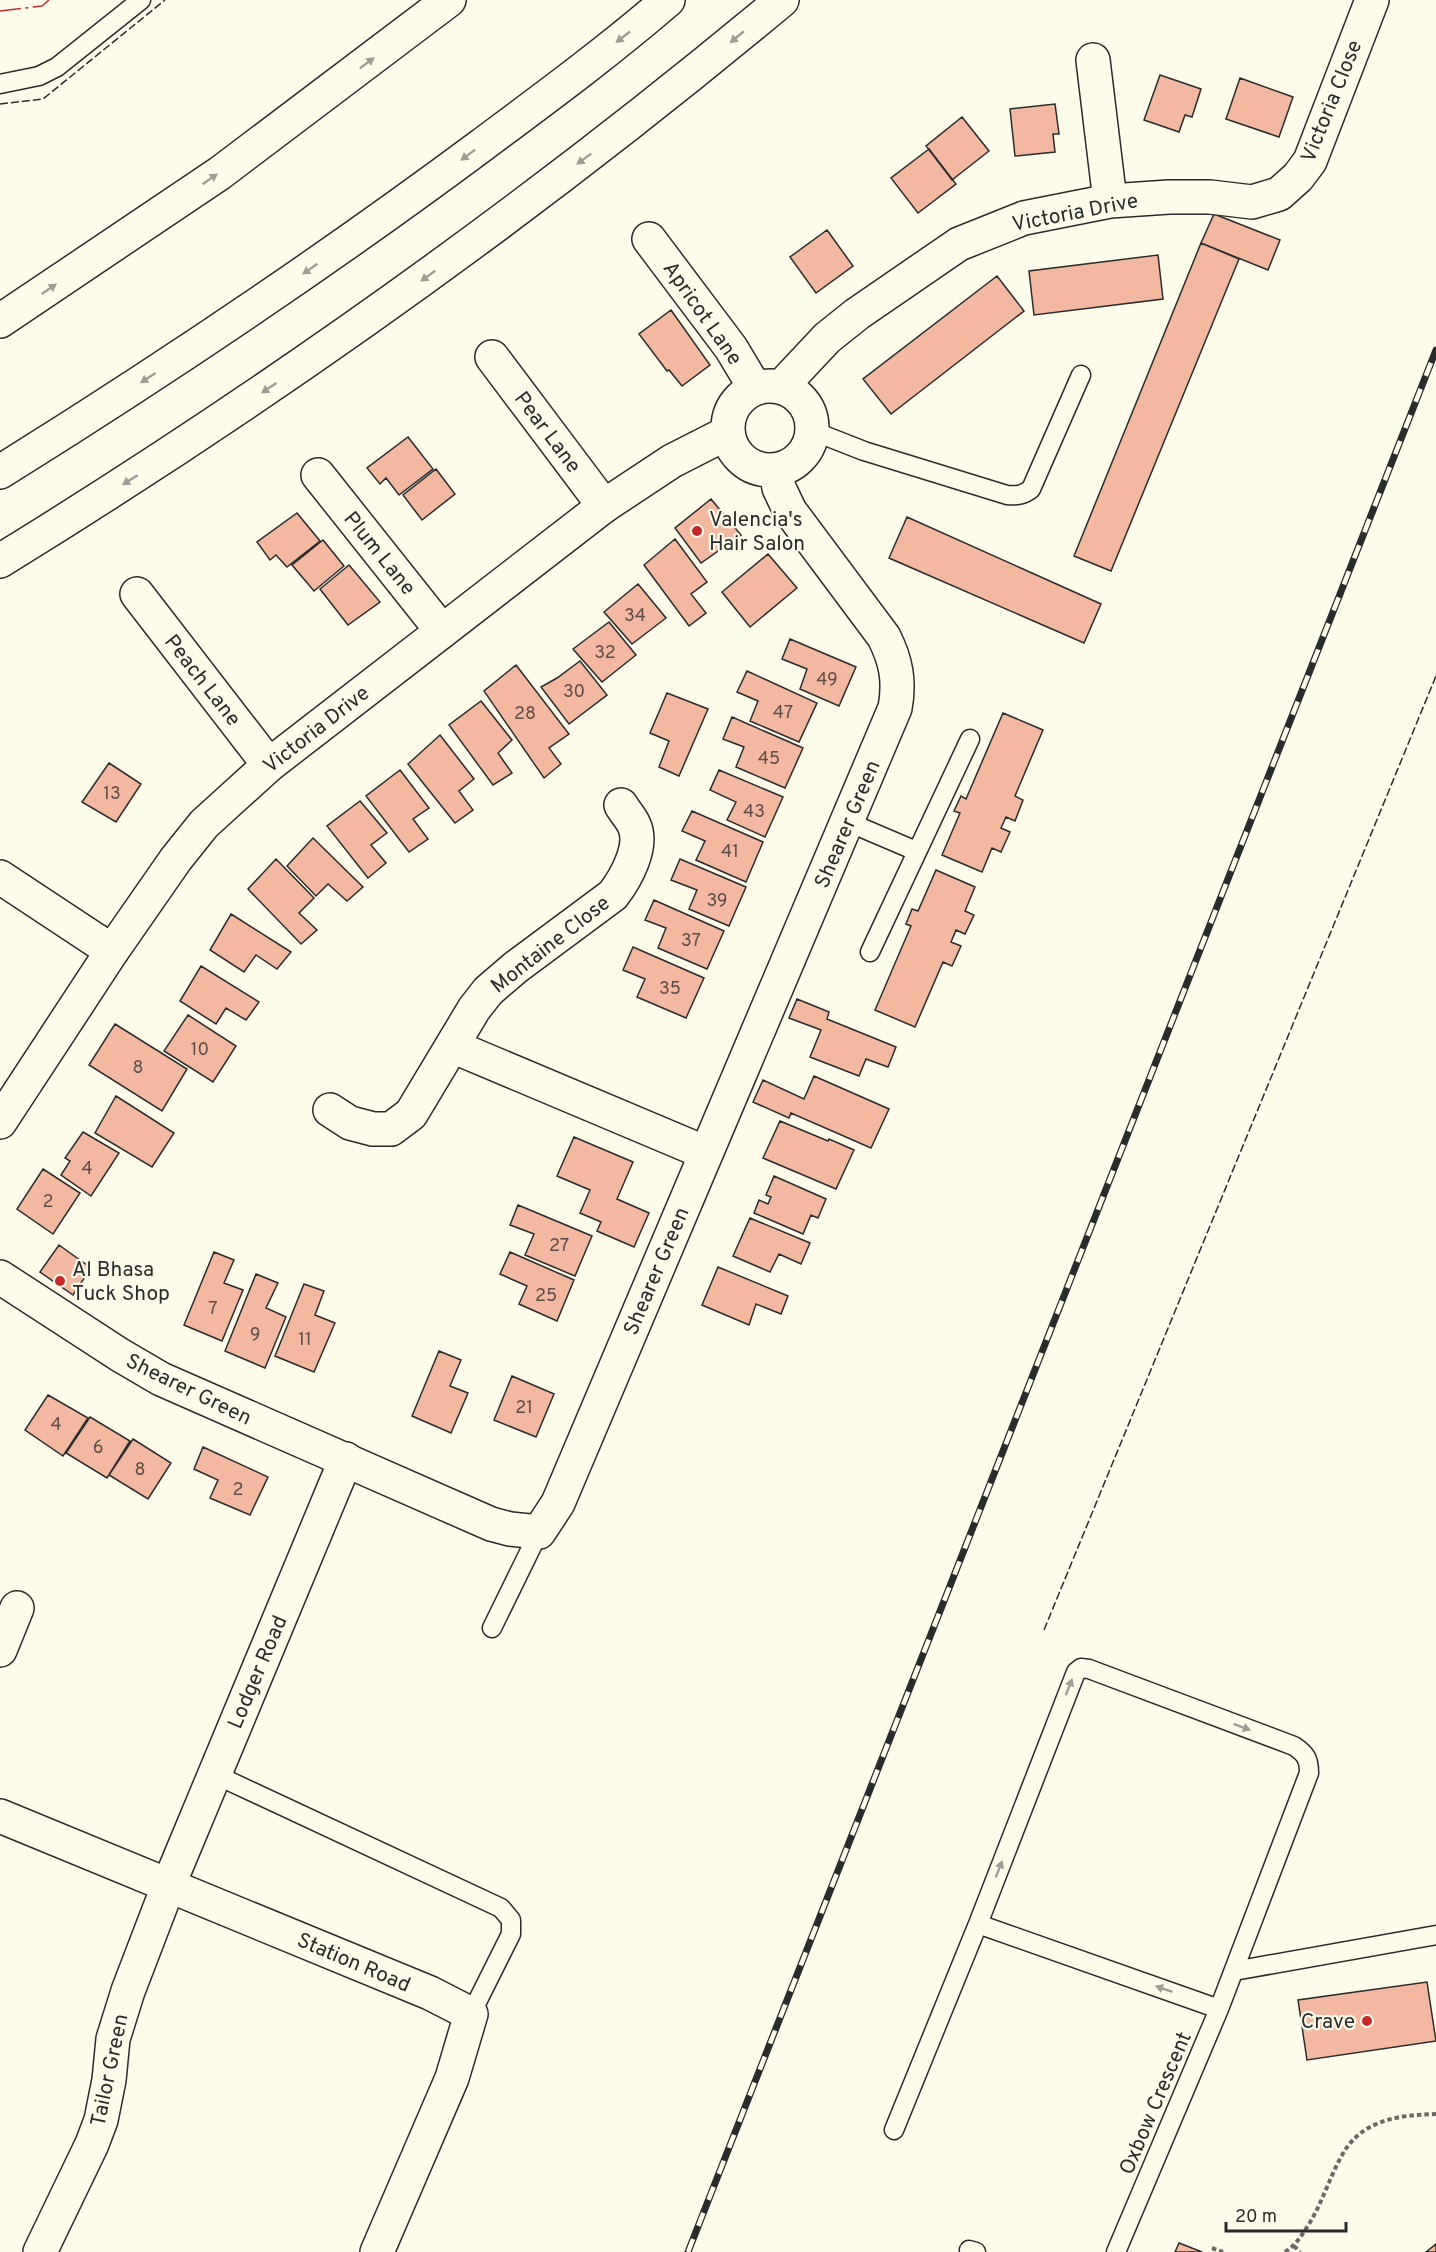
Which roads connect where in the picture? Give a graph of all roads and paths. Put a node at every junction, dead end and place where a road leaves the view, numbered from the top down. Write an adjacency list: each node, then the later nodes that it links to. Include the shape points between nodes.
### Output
1 (141, 0): 7 (lane, via 57,67 39,76)
2 (449, 0): 11 (main road, one-way to 2, via 220,173)
3 (668, 0): 18 (main road, one-way to 18, via 534,106 362,233 215,335)
4 (782, 0): 21 (main road, one-way to 21, via 602,146 436,271 179,448)
5 (1372, 0): 8 (main road, Victoria Close, via 1310,161)
6 (1093, 60): 9 (main road)
7 (0, 84)
8 (1279, 194): 9 (main road, Victoria Drive, via 1252,202 1210,197)
9 (1110, 201): 14 (main road, Victoria Drive, via 1024,218 959,244 857,315)
10 (649, 238): 14 (main road, Apricot Lane, via 731,348)
11 (0, 321)
12 (492, 357): 20 (main road, Pear Lane)
13 (1081, 375): 15 (lane, via 1031,489 1017,496)
14 (768, 388): 15 (main road, via 798,396 810,412); 16 (main road, via 733,405)
15 (813, 431): 17 (main road, via 801,457)
16 (727, 433): 17 (main road, via 732,449 744,462 759,469); 20 (main road, Victoria Drive, via 672,461)
17 (776, 470): 27 (main road, Shearer Green, via 790,511 884,636 895,662 895,708)
18 (0, 472)
19 (318, 475): 23 (main road, Plum Lane)
20 (604, 506): 23 (main road, Victoria Drive)
21 (0, 561)
22 (137, 594): 25 (main road, Peach Lane)
23 (442, 631): 25 (main road, Victoria Drive)
24 (970, 739): 28 (lane)
25 (269, 765): 30 (main road, Victoria Drive, via 189,842)
26 (621, 806): 32 (main road, Montaine Close, via 636,833 634,853 620,886 500,980 474,1009)
27 (848, 822): 28 (lane); 35 (main road, Shearer Green)
28 (916, 851): 31 (lane)
29 (0, 877): 30 (main road)
30 (112, 951): 34 (main road, Victoria Drive)
31 (870, 952)
32 (452, 1046): 33 (main road, Montaine Close, via 411,1113 391,1129 350,1123); 35 (main road)
33 (330, 1110)
34 (0, 1122)
35 (706, 1153): 38 (main road, Shearer Green, via 558,1503)
36 (0, 1277): 37 (main road, Shearer Green, via 161,1379)
37 (346, 1459): 38 (main road, Shearer Green, via 492,1524); 42 (main road, Lodger Road)
38 (539, 1532): 40 (lane)
39 (17, 1608): 41 (main road)
40 (492, 1628)
41 (0, 1650)
42 (214, 1774): 44 (main road, Lodger Road); 49 (lane, via 501,1908 511,1920 511,1934)
43 (0, 1816): 44 (main road, Station Road)
44 (169, 1884): 49 (main road, Station Road, via 430,1993); 54 (main road, Tailor Green, via 113,2039 101,2120)
45 (978, 1924): 47 (lane, Oxbow Crescent, one-way to 47, via 1071,1682 1081,1668 1089,1669 1294,1746 1309,1762 1309,1773); 48 (lane, one-way to 45); 51 (lane)
46 (1436, 1935): 47 (lane)
47 (1234, 1971): 48 (lane, Oxbow Crescent)
48 (1220, 2009): 56 (lane, Oxbow Crescent)
49 (471, 2014): 55 (main road, via 452,2078)
50 (1436, 2114): 52 (path, via 1393,2117 1364,2128 1342,2155 1316,2214)
51 (894, 2130)
52 (1294, 2246): 58 (path); 59 (path)
53 (1212, 2248): 57 (path)
54 (40, 2252)
55 (377, 2252)
56 (1116, 2252)
57 (1223, 2252)
58 (1285, 2252)
59 (1300, 2252)

